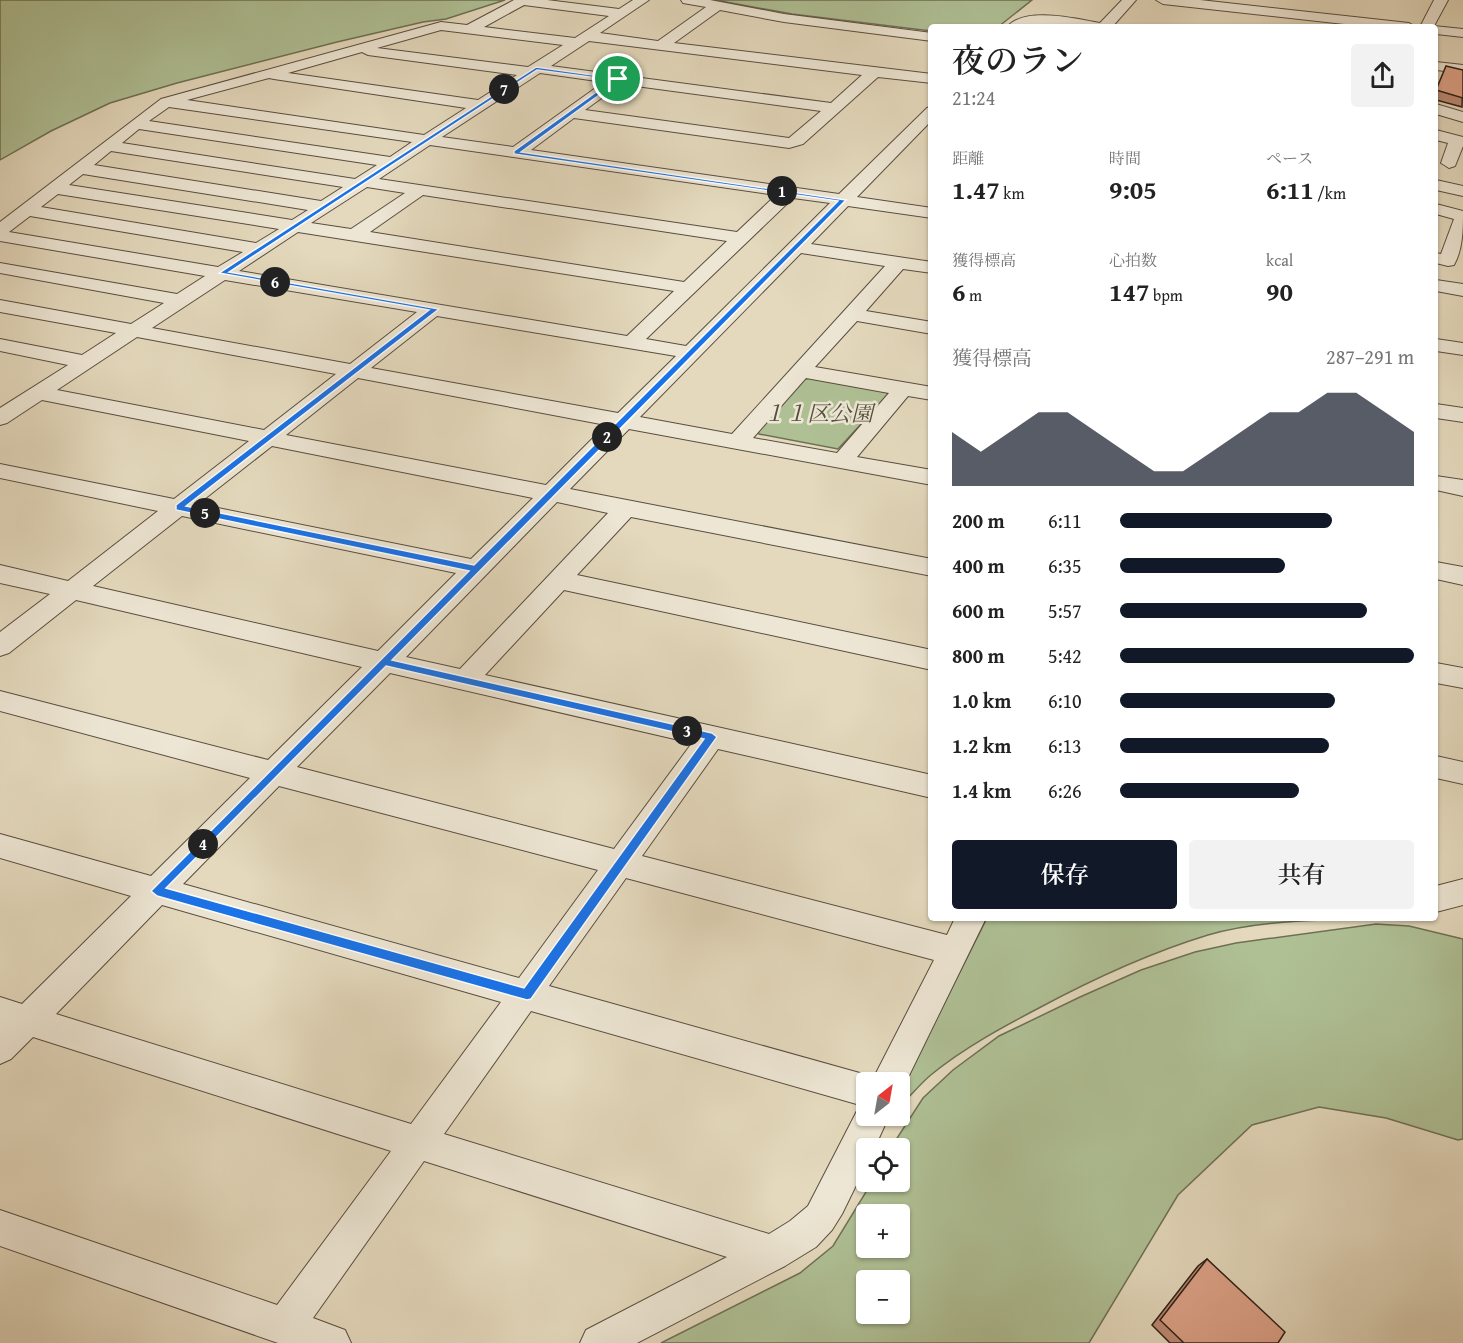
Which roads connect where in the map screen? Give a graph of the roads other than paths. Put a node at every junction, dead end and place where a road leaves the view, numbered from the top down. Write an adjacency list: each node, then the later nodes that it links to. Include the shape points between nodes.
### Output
1 (642, 0): 10 (street)
2 (688, 0): 9 (street)
3 (1129, 0): 14 (street)
4 (1163, 0): 15 (street)
5 (1434, 0): 7 (street)
6 (522, 1): 10 (street); 17 (street)
7 (1444, 1): 16 (street)
8 (1039, 5): 11 (street)
9 (717, 6): 20 (street); 22 (street)
10 (621, 13): 21 (street)
11 (1028, 20): 12 (street); 13 (street)
12 (1020, 24)
13 (1070, 24)
14 (1105, 24)
15 (1382, 24)
16 (1430, 24)
17 (470, 29): 21 (street); 23 (street, via 441,26)
18 (1438, 30): 19 (street)
19 (1463, 33)
20 (928, 37)
21 (581, 39): 22 (street); 26 (street)
22 (661, 45): 27 (street)
23 (356, 49): 26 (street); 28 (street)
24 (1438, 66): 25 (street)
25 (1463, 69)
26 (533, 70): 29 (street); 32 (street)
27 (874, 72): 30 (street); 33 (street)
28 (265, 74): 31 (street); 32 (street)
29 (618, 79): 33 (street); 35 (street)
30 (928, 79)
31 (166, 102): 38 (street); 40 (street)
32 (480, 105): 40 (street)
33 (835, 108): 35 (street, via 797,141 789,143)
34 (1438, 110): 37 (street)
35 (572, 112): 42 (street)
36 (928, 115): 52 (street)
37 (1463, 117)
38 (137, 124): 41 (street); 43 (street)
39 (1438, 135): 44 (street, via 1457,140)
40 (425, 140): 42 (street); 43 (street)
41 (109, 146): 45 (street); 46 (street)
42 (516, 153): 51 (street)
43 (391, 162): 46 (street)
44 (1449, 163)
45 (80, 168): 48 (street); 53 (street)
46 (360, 183): 49 (street); 53 (street)
47 (1438, 185): 50 (street)
48 (55, 188): 54 (street); 58 (street)
49 (420, 190): 60 (street); 61 (street)
50 (1463, 191)
51 (789, 192): 52 (street); 61 (street)
52 (843, 200): 56 (street); 62 (street)
53 (323, 207): 58 (street)
54 (27, 210): 59 (street); 63 (street)
55 (1438, 210): 57 (street)
56 (928, 212)
57 (1463, 217): 64 (street, via 1448,261)
58 (293, 226): 60 (street); 63 (street)
59 (0, 233): 68 (street)
60 (353, 236): 70 (street)
61 (740, 238): 70 (street)
62 (796, 247): 65 (street); 82 (street)
63 (258, 249): 68 (street)
64 (1438, 258)
65 (898, 263): 66 (street); 75 (street)
66 (928, 267)
67 (0, 268): 72 (street)
68 (222, 273): 72 (street); 74 (street)
69 (1438, 286): 71 (street)
70 (688, 288): 78 (street)
71 (1463, 290)
72 (180, 300): 77 (street)
73 (0, 306): 77 (street)
74 (435, 309): 78 (street); 84 (street)
75 (852, 315): 76 (street); 85 (street)
76 (928, 327)
77 (135, 330): 83 (street); 84 (street)
78 (631, 343): 82 (street)
79 (0, 345): 83 (street)
80 (1438, 345): 81 (street)
81 (1463, 349)
82 (691, 353): 93 (street)
83 (85, 362): 89 (street)
84 (355, 371): 93 (street); 94 (street)
85 (801, 371): 86 (street); 95 (street)
86 (903, 389): 88 (street); 96 (street)
87 (0, 391): 89 (street)
88 (928, 393)
89 (34, 395): 92 (street); 94 (street)
90 (1438, 411): 91 (street)
91 (1463, 415)
92 (0, 418)
93 (624, 421): 95 (street); 101 (street)
94 (268, 438): 101 (street); 102 (street)
95 (737, 442): 96 (street)
96 (842, 461): 98 (street)
97 (0, 471): 102 (street)
98 (928, 477)
99 (1438, 483): 100 (street)
100 (1463, 488)
101 (551, 493): 103 (street); 105 (street)
102 (179, 508): 105 (street); 110 (street)
103 (626, 508): 104 (street); 109 (street)
104 (928, 567)
105 (476, 569): 113 (street)
106 (1438, 571): 108 (street)
107 (0, 574): 110 (street)
108 (1463, 576)
109 (559, 580): 112 (street); 116 (street)
110 (72, 591): 111 (street); 113 (street)
111 (0, 646)
112 (928, 659)
113 (384, 662): 116 (street); 120 (street)
114 (1438, 673): 115 (street)
115 (1463, 678)
116 (465, 680): 118 (street)
117 (0, 701): 120 (street)
118 (712, 737): 122 (street); 124 (street)
119 (1438, 767): 121 (street)
120 (274, 773): 124 (street); 125 (street)
121 (1463, 773)
122 (928, 786)
123 (0, 846): 125 (street)
124 (620, 863): 131 (street); 132 (street)
125 (157, 891): 132 (street); 133 (street)
126 (1463, 892): 127 (street)
127 (1438, 900)
128 (1438, 902): 129 (street)
129 (1463, 908)
130 (969, 921): 131 (street)
131 (954, 951): 135 (street)
132 (527, 994): 136 (street); 138 (street)
133 (14, 1016): 134 (street); 138 (street)
134 (0, 1048)
135 (894, 1072)
136 (856, 1088)
137 (867, 1126): 140 (street, via 820,1218)
138 (417, 1142): 140 (street); 141 (street)
139 (0, 1228): 141 (street)
140 (772, 1253): 143 (street)
141 (284, 1326): 142 (street)
142 (332, 1343)
143 (599, 1343)

